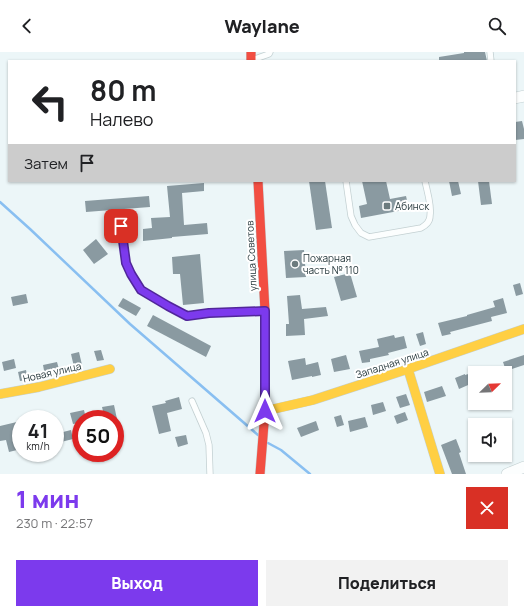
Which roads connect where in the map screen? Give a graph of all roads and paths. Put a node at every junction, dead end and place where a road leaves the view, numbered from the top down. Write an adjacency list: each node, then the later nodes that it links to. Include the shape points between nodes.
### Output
1 (270, 52): 2 (lane)
2 (251, 58)
3 (258, 182): 7 (street, улица Советов)
4 (346, 182): 5 (lane, via 351,216 361,233 369,237 421,228 427,224 430,209)
5 (425, 182)
6 (120, 214): 7 (lane, via 126,263 141,290 187,316)
7 (265, 311): 13 (street, улица Советов)
8 (524, 330): 10 (street, Западная улица)
9 (110, 369): 11 (street, Новая улица)
10 (408, 369): 13 (street, Западная улица, via 312,400); 17 (street)
11 (0, 394)
12 (192, 401): 15 (lane, via 209,445)
13 (265, 411): 16 (street, улица Советов)
14 (524, 467): 18 (street)
15 (210, 474)
16 (260, 474)
17 (440, 474)
18 (507, 474)

